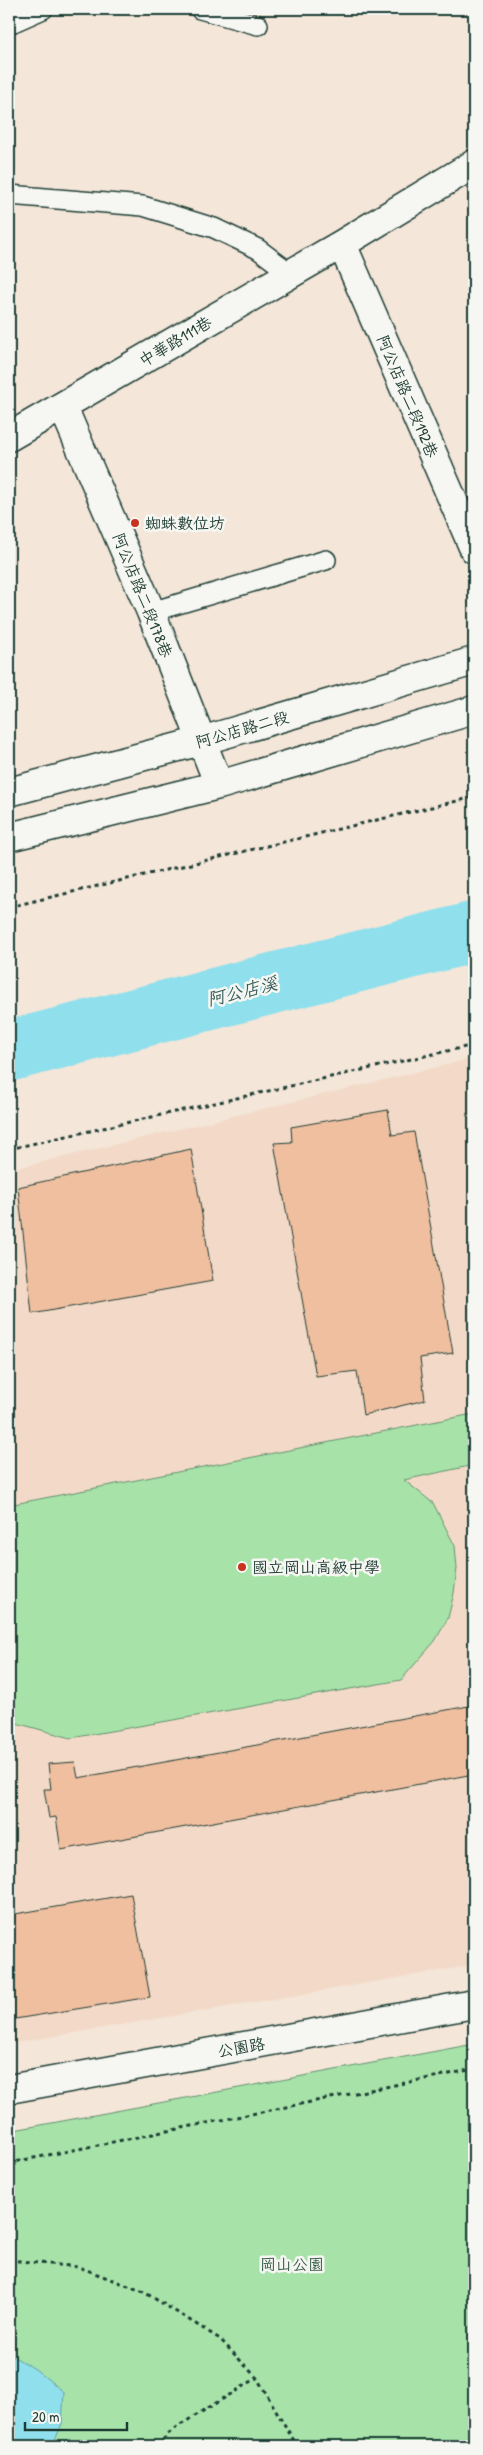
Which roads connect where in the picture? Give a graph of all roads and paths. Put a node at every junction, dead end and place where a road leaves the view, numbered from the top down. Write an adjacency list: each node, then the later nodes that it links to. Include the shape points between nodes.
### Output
1 (43, 9): 3 (lane)
2 (200, 9): 4 (lane)
3 (9, 24)
4 (258, 25)
5 (474, 164): 7 (street, 中華路111巷)
6 (9, 195): 8 (lane, via 143,206 214,228 258,249)
7 (342, 244): 8 (street, 中華路111巷); 11 (street, 阿公店路二段192巷)
8 (290, 273): 9 (street, 中華路111巷)
9 (63, 407): 10 (street, 中華路111巷); 13 (street, 阿公店路二段178巷)
10 (9, 438)
11 (474, 549)
12 (326, 560): 13 (lane)
13 (151, 612): 16 (street, 阿公店路二段178巷)
14 (474, 661): 16 (street, 阿公店路二段)
15 (474, 710): 17 (street)
16 (201, 741): 17 (street, 阿公店路二段178巷); 18 (street, 阿公店路二段)
17 (219, 785): 20 (street)
18 (9, 792)
19 (474, 797): 21 (path)
20 (9, 837)
21 (9, 907)
22 (474, 1045): 23 (path)
23 (9, 1148)
24 (474, 2004): 26 (street, 公園路)
25 (474, 2070): 27 (path)
26 (9, 2089)
27 (9, 2163)
28 (9, 2260): 29 (path, via 79,2267 144,2292 220,2339)
29 (257, 2378): 30 (path, via 172,2430); 31 (path)
30 (157, 2446)
31 (297, 2446)

